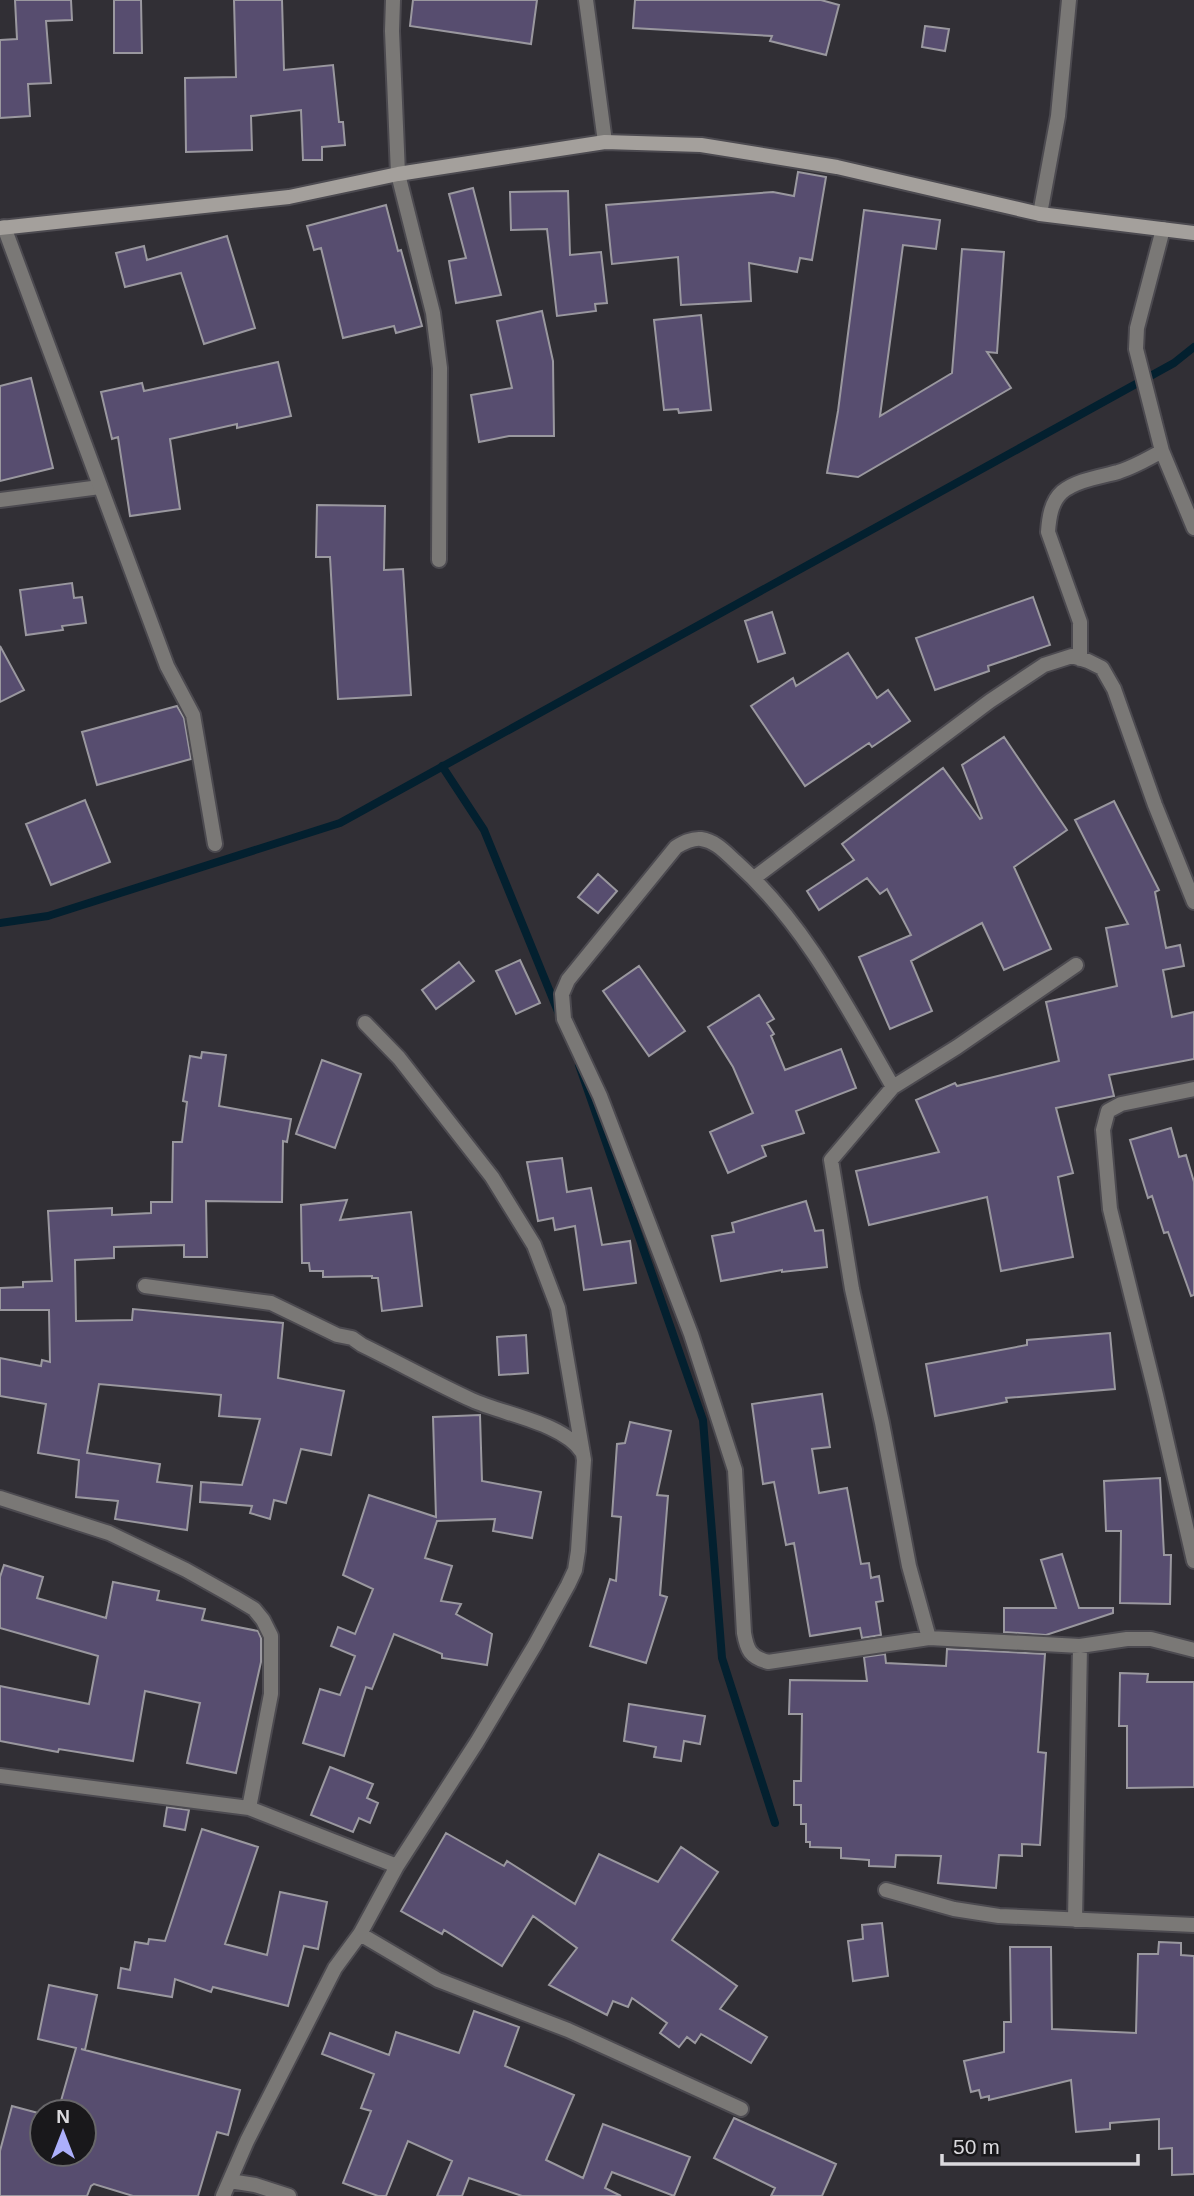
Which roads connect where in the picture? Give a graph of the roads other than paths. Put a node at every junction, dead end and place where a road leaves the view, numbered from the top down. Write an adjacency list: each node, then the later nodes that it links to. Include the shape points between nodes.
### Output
1 (393, 0): 5 (street)
2 (586, 0): 4 (street)
3 (1069, 0): 6 (street, via 1058,116)
4 (605, 142): 5 (street); 6 (street, via 701,145 824,164)
5 (398, 174): 7 (street, via 289,197); 14 (street, via 433,313 440,368)
6 (1040, 214): 8 (street)
7 (2, 227): 11 (street)
8 (1163, 229): 9 (street); 10 (street, via 1137,328 1136,349)
9 (1194, 233)
10 (1162, 451): 13 (street); 15 (street, via 1138,465 1079,483 1055,501 1048,532 1080,622)
11 (100, 487): 12 (street); 16 (street, via 167,666 193,715)
12 (0, 500)
13 (1194, 528)
14 (439, 560)
15 (1080, 659): 17 (street, via 1072,656 1044,664); 18 (street, via 1102,668 1114,689)
16 (215, 844)
17 (754, 878): 21 (street, via 824,966); 27 (street, via 710,842 694,839 676,847 569,980 562,994 564,1019 600,1096 691,1334 735,1470 747,1650 768,1662)
18 (1194, 902)
19 (1076, 965): 21 (street)
20 (365, 1023): 24 (street, via 400,1058 492,1177 534,1245 558,1308)
21 (893, 1087): 27 (street, via 831,1160 852,1289 909,1566)
22 (1194, 1089): 26 (street, via 1121,1104 1108,1111 1103,1130 1110,1209)
23 (145, 1286): 24 (street, via 271,1303 352,1338 474,1401 536,1422 569,1438)
24 (583, 1453): 32 (street, via 575,1570 491,1720)
25 (0, 1498): 31 (street, via 109,1533 234,1597 263,1620 271,1636 271,1694)
26 (1194, 1561)
27 (929, 1638): 28 (street)
28 (1080, 1646): 29 (street, via 1151,1639); 34 (street)
29 (1194, 1649)
30 (0, 1776): 31 (street)
31 (249, 1808): 32 (street)
32 (397, 1866): 36 (street)
33 (886, 1890): 34 (street, via 954,1909)
34 (1075, 1920): 35 (street)
35 (1194, 1925)
36 (360, 1934): 37 (street, via 438,1980 568,2030); 38 (street, via 335,1968)
37 (741, 2109)
38 (230, 2181): 39 (street); 40 (street)
39 (223, 2196)
40 (289, 2196)

